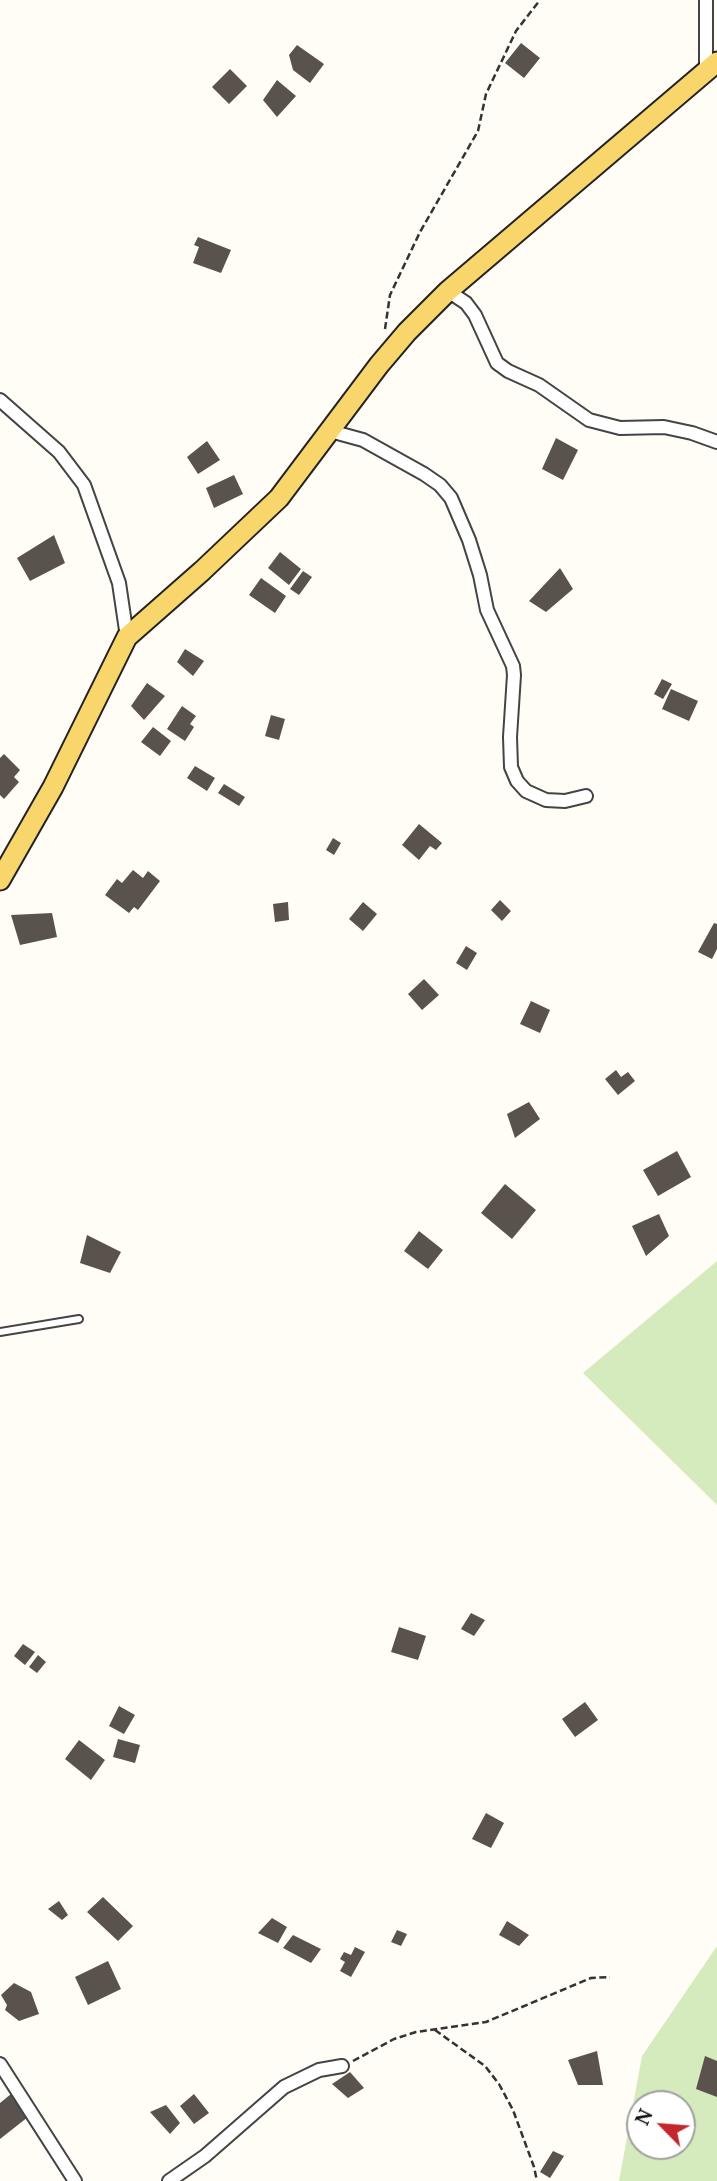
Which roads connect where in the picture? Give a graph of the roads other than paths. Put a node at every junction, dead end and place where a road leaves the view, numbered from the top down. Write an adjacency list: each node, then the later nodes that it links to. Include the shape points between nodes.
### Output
1 (706, 0): 2 (street)
2 (711, 66): 3 (main road)
3 (448, 291): 5 (main road, via 407,332); 6 (street, via 475,315 497,363 589,420 620,428 664,427)
4 (0, 400): 7 (street, via 59,452 84,485 119,583)
5 (330, 431): 7 (main road, via 279,498); 8 (street, via 363,440 440,485 451,498 469,540 487,610 513,666 511,767 517,781 546,800)
6 (717, 442)
7 (127, 637): 9 (main road, via 53,787)
8 (586, 796)
9 (0, 880)
10 (79, 1319): 11 (lane)
11 (0, 1332)
12 (0, 2064): 14 (street)
13 (342, 2066): 15 (street, via 319,2070 284,2087)
14 (75, 2181)
15 (169, 2181)

